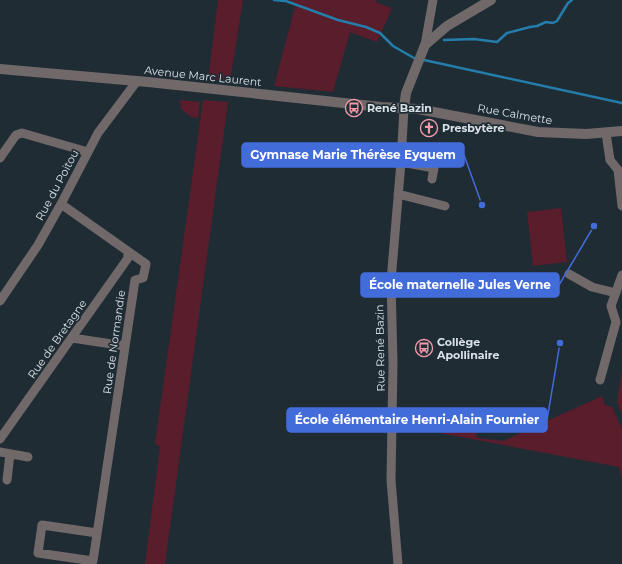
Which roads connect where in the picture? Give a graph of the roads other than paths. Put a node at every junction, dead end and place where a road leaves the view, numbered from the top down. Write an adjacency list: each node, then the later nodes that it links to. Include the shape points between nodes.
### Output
1 (432, 0): 3 (street)
2 (491, 0): 3 (street, via 447,26)
3 (425, 45): 6 (street, via 406,93)
4 (0, 68): 5 (street, Avenue Marc Laurent)
5 (137, 81): 6 (street, Avenue Marc Laurent); 9 (street, Rue du Poitou, via 111,115)
6 (404, 108): 8 (street, Rue Calmette, via 538,132); 11 (street, Rue René Bazin)
7 (622, 131): 8 (street, Rue Calmette)
8 (606, 133): 12 (street, via 610,160)
9 (88, 152): 10 (street, via 22,133 16,135); 15 (street, Rue du Poitou)
10 (0, 158)
11 (401, 162): 13 (street, via 434,164); 14 (street, Rue René Bazin)
12 (620, 172): 17 (street)
13 (432, 179)
14 (398, 194): 16 (street); 34 (street, Rue René Bazin, via 391,281 391,480)
15 (61, 204): 18 (street, Rue de Normandie); 24 (street, Rue du Poitou)
16 (445, 206)
17 (622, 206)
18 (128, 252): 19 (street, Rue de Bretagne, via 128,258); 22 (street, Rue de Normandie, via 146,264 143,278)
19 (120, 270): 22 (street); 25 (street, Rue de Bretagne)
20 (569, 274): 23 (street, via 592,288)
21 (622, 275): 23 (street)
22 (135, 280): 26 (street, Rue de Normandie)
23 (616, 293): 27 (street, via 611,306 616,322)
24 (0, 301)
25 (72, 338): 26 (street); 28 (street, Rue de Bretagne)
26 (125, 346): 33 (street, Rue de Normandie)
27 (600, 380)
28 (0, 439)
29 (0, 452): 30 (street)
30 (10, 454): 31 (street); 32 (street)
31 (28, 457)
32 (7, 480)
33 (97, 533): 33 (street, Rue de Normandie, via 42,525 38,553 93,561)
34 (398, 564)

